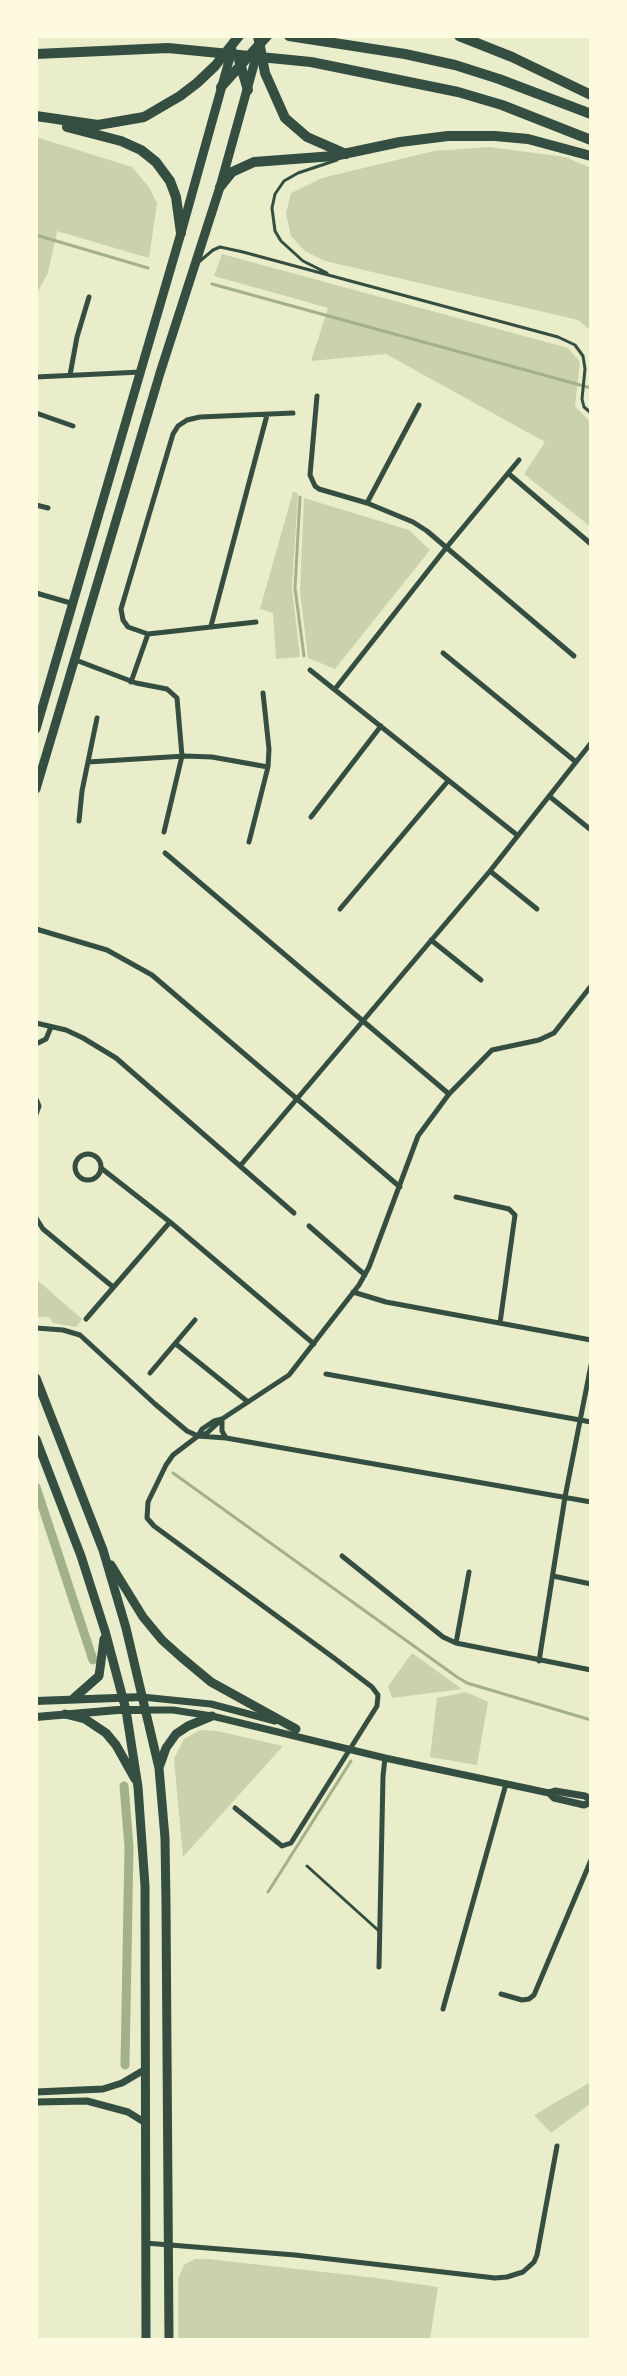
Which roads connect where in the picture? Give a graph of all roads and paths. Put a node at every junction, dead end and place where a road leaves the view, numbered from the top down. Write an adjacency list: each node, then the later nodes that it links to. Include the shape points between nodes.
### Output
1 (289, 36): 10 (highway, via 454,65)
2 (459, 36): 9 (highway)
3 (236, 37): 6 (highway); 7 (main road); 11 (highway, via 197,83 144,117 98,125)
4 (262, 38): 6 (highway); 8 (main road); 13 (highway, via 266,73 285,118 307,137)
5 (36, 54): 12 (highway, via 168,48 311,63 458,92)
6 (241, 65): 7 (highway); 8 (highway)
7 (221, 87): 16 (main road)
8 (248, 90): 15 (main road)
9 (591, 95)
10 (591, 114)
11 (36, 116): 16 (highway, via 121,141 156,162 176,197)
12 (591, 140)
13 (346, 154): 14 (highway, via 421,139 495,136 552,144); 15 (highway, via 254,162 232,172); 18 (lane, via 284,181 272,208 275,231 291,252)
14 (591, 156)
15 (220, 187): 17 (main road)
16 (181, 233): 20 (main road)
17 (193, 272): 18 (lane, via 208,253 220,248); 44 (main road)
18 (336, 277): 27 (lane, via 575,345 585,365 584,407)
19 (89, 297): 21 (street, via 76,337)
20 (141, 372): 21 (street); 38 (main road)
21 (70, 375): 22 (street)
22 (36, 377)
23 (316, 396): 32 (street, via 311,482 319,489)
24 (419, 405): 32 (street)
25 (36, 413): 29 (street)
26 (293, 413): 28 (street)
27 (591, 413)
28 (267, 415): 40 (street); 41 (street, via 195,417 175,430 121,609 128,627)
29 (73, 426)
30 (519, 460): 31 (street)
31 (509, 474): 35 (street); 36 (street)
32 (367, 503): 36 (street, via 413,522)
33 (36, 505): 34 (street)
34 (48, 508)
35 (591, 544)
36 (446, 548): 43 (street); 47 (street)
37 (36, 593): 38 (street)
38 (74, 604): 51 (main road)
39 (256, 622): 40 (street)
40 (211, 626): 41 (street)
41 (148, 634): 46 (street)
42 (443, 653): 55 (street)
43 (574, 656)
44 (73, 659): 46 (street); 58 (main road)
45 (310, 670): 47 (street)
46 (132, 682): 53 (street, via 167,688 175,695)
47 (335, 689): 50 (street)
48 (263, 693): 56 (street)
49 (97, 718): 54 (street)
50 (381, 726): 57 (street); 60 (street)
51 (36, 729)
52 (591, 743): 55 (street)
53 (182, 756): 54 (street); 56 (street); 63 (street)
54 (88, 762): 61 (street)
55 (576, 762): 59 (street)
56 (268, 767): 65 (street)
57 (448, 781): 64 (street); 68 (street)
58 (36, 789)
59 (549, 796): 62 (street); 64 (street)
60 (311, 817)
61 (79, 820)
62 (591, 830)
63 (164, 832)
64 (517, 836): 67 (street)
65 (249, 842)
66 (165, 853): 74 (street)
67 (490, 871): 69 (street); 71 (street)
68 (340, 909)
69 (537, 909)
70 (36, 928): 80 (street, via 107,950 152,975)
71 (431, 940): 72 (street); 74 (street)
72 (480, 980)
73 (591, 986): 78 (street, via 554,1033 492,1050)
74 (364, 1020): 78 (street); 80 (street)
75 (36, 1023): 76 (street)
76 (51, 1027): 77 (street, via 46,1039); 82 (street, via 83,1038 116,1058)
77 (36, 1044)
78 (449, 1094): 84 (street, via 418,1136)
79 (36, 1099): 81 (street)
80 (298, 1099): 82 (street); 84 (street)
81 (36, 1114)
82 (240, 1166): 86 (street)
83 (101, 1168): 83 (street, via 95,1177 85,1179 77,1173 76,1162 88,1154 98,1158); 88 (street)
84 (400, 1187): 90 (street)
85 (456, 1197): 95 (street, via 509,1209 515,1215)
86 (294, 1213)
87 (36, 1218): 91 (street, via 43,1230)
88 (170, 1222): 91 (street); 99 (street)
89 (309, 1226): 90 (street)
90 (365, 1275): 92 (street)
91 (113, 1287): 93 (street)
92 (353, 1292): 95 (street); 99 (street)
93 (86, 1319)
94 (195, 1320): 98 (street)
95 (500, 1323): 97 (street)
96 (36, 1328): 108 (street, via 80,1335 155,1404)
97 (591, 1340)
98 (176, 1344): 101 (street); 104 (street)
99 (314, 1344): 104 (street, via 283,1381)
100 (591, 1365): 106 (street)
101 (150, 1373)
102 (326, 1374): 106 (street)
103 (36, 1378): 113 (main road)
104 (248, 1402): 105 (street)
105 (222, 1419): 108 (street); 109 (street)
106 (580, 1420): 107 (street); 111 (street)
107 (591, 1422)
108 (198, 1436): 109 (street); 133 (street, via 166,1464 148,1502 147,1518 372,1687 378,1695 377,1706)
109 (226, 1438): 111 (street)
110 (36, 1439): 118 (main road)
111 (566, 1497): 112 (street); 116 (street)
112 (591, 1502)
113 (103, 1550): 122 (main road); 131 (main road, via 125,1590 162,1640 211,1682)
114 (342, 1556): 119 (street, via 443,1637)
115 (468, 1572): 119 (street)
116 (553, 1576): 117 (street); 120 (street)
117 (591, 1584)
118 (105, 1631): 123 (main road, via 99,1676); 124 (main road)
119 (456, 1643): 120 (street)
120 (539, 1660): 121 (street)
121 (591, 1670)
122 (142, 1697): 124 (main road); 127 (main road); 131 (street, via 234,1709)
123 (74, 1698): 124 (main road); 125 (main road)
124 (123, 1698): 126 (main road)
125 (36, 1701)
126 (126, 1710): 127 (main road); 128 (main road); 137 (main road)
127 (146, 1710): 129 (street); 135 (main road)
128 (65, 1714): 130 (main road); 137 (main road, via 85,1719 106,1732)
129 (212, 1716): 132 (street); 135 (main road, via 176,1734)
130 (36, 1717)
131 (296, 1729): 132 (street)
132 (321, 1742): 133 (street)
133 (350, 1750): 134 (street); 139 (street, via 286,1846)
134 (385, 1758): 136 (street); 142 (street)
135 (159, 1768): 152 (main road, via 165,1838)
136 (506, 1785): 138 (street, via 584,1805); 145 (street)
137 (138, 1787): 146 (main road, via 145,1886)
138 (591, 1801)
139 (235, 1808)
140 (591, 1860): 144 (street, via 534,1995 522,2000)
141 (307, 1866): 142 (lane)
142 (380, 1931): 143 (street)
143 (379, 1967)
144 (501, 1994)
145 (443, 2009)
146 (144, 2070): 147 (street, via 103,2089); 149 (main road)
147 (36, 2092)
148 (36, 2102): 149 (street, via 87,2100 128,2112)
149 (144, 2122): 151 (main road)
150 (557, 2146): 152 (street, via 537,2255 523,2272 507,2277)
151 (145, 2243): 152 (street); 153 (main road)
152 (170, 2244): 154 (main road)
153 (146, 2340)
154 (169, 2340)

